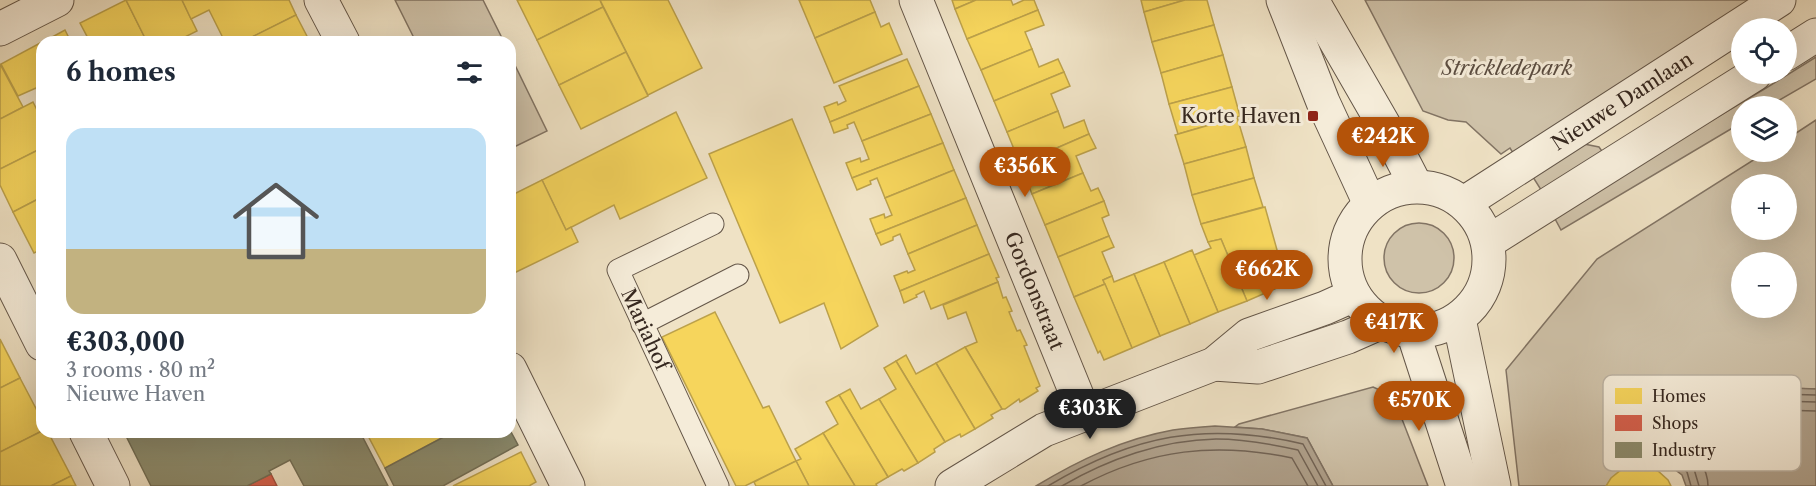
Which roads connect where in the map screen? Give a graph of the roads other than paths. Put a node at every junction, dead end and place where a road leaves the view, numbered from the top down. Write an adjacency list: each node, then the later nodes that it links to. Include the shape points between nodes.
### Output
1 (57, 0): 7 (street)
2 (321, 0): 9 (street)
3 (916, 0): 27 (street, Gordonstraat)
4 (1283, 0): 14 (street, via 1323,102)
5 (1312, 0): 12 (street)
6 (1779, 0): 13 (street, Nieuwe Damlaan)
7 (0, 29)
8 (1816, 35): 10 (street)
9 (340, 36)
10 (1797, 47)
11 (1739, 84): 16 (street)
12 (1416, 186): 13 (street, via 1435,188); 14 (street, via 1384,194)
13 (1464, 203): 16 (street, via 1476,216)
14 (1370, 204): 19 (street, via 1359,216 1346,246 1346,271)
15 (713, 224): 22 (lane, Mariahof, via 618,270)
16 (1488, 242): 20 (street, via 1485,285 1474,305)
17 (0, 260): 23 (street)
18 (738, 275): 22 (lane)
19 (1354, 295): 21 (street, via 1370,315); 25 (street, via 1250,335)
20 (1459, 319): 24 (street, via 1430,331); 34 (street)
21 (1382, 322): 24 (street); 25 (street, via 1258,367)
22 (642, 324): 31 (lane, Mariahof)
23 (36, 332)
24 (1413, 332): 33 (street)
25 (1214, 364): 27 (street)
26 (516, 381): 30 (street)
27 (1085, 415): 32 (street, via 1044,430)
28 (89, 438): 29 (street)
29 (113, 486)
30 (567, 486)
31 (718, 486)
32 (952, 486)
33 (1462, 486)
34 (1494, 486)

